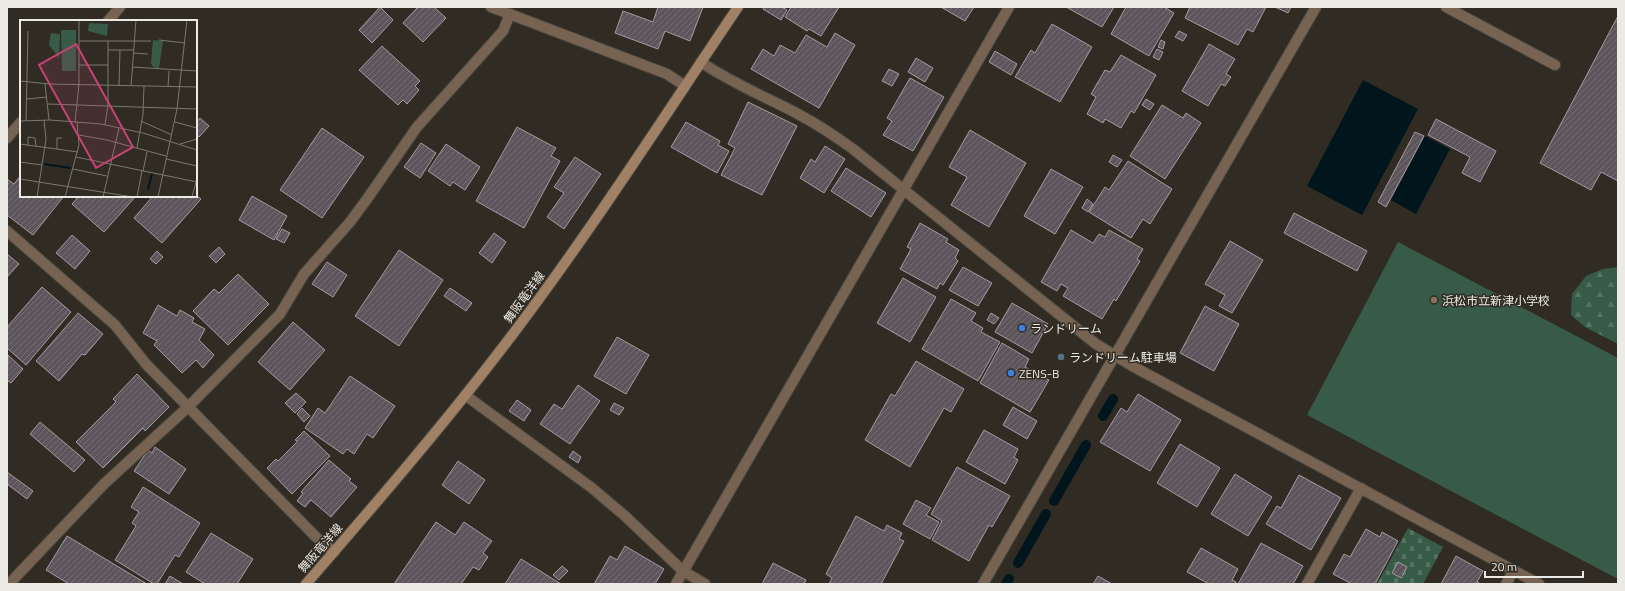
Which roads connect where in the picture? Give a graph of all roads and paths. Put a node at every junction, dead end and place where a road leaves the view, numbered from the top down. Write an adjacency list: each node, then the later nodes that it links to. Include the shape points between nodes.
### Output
1 (120, 7): 8 (street)
2 (491, 7): 7 (street)
3 (738, 7): 9 (main road, 舞阪竜洋線)
4 (1009, 7): 14 (street)
5 (1316, 7): 16 (street)
6 (1446, 7): 10 (street)
7 (510, 14): 11 (street, via 668,74); 18 (street, via 503,31 417,127 363,204 304,274 280,314)
8 (109, 20)
9 (701, 62): 11 (main road, 舞阪竜洋線); 14 (street, via 826,130)
10 (1555, 65)
11 (685, 86): 17 (main road, 舞阪竜洋線, via 568,258)
12 (20, 123): 13 (street)
13 (7, 138)
14 (904, 189): 16 (street, via 1096,344); 22 (street)
15 (7, 231): 18 (street, via 115,325 146,364)
16 (1116, 355): 19 (street); 27 (street)
17 (466, 395): 20 (main road, 舞阪竜洋線); 22 (street, via 592,488)
18 (188, 407): 20 (street, via 316,537); 23 (street, via 104,484)
19 (1361, 488): 21 (street); 28 (street)
20 (334, 552): 24 (main road, 舞阪竜洋線)
21 (1514, 570): 29 (street); 30 (street)
22 (683, 571): 25 (street); 26 (street)
23 (9, 584)
24 (306, 584)
25 (676, 584)
26 (705, 584)
27 (983, 584)
28 (1307, 584)
29 (1506, 584)
30 (1539, 584)

